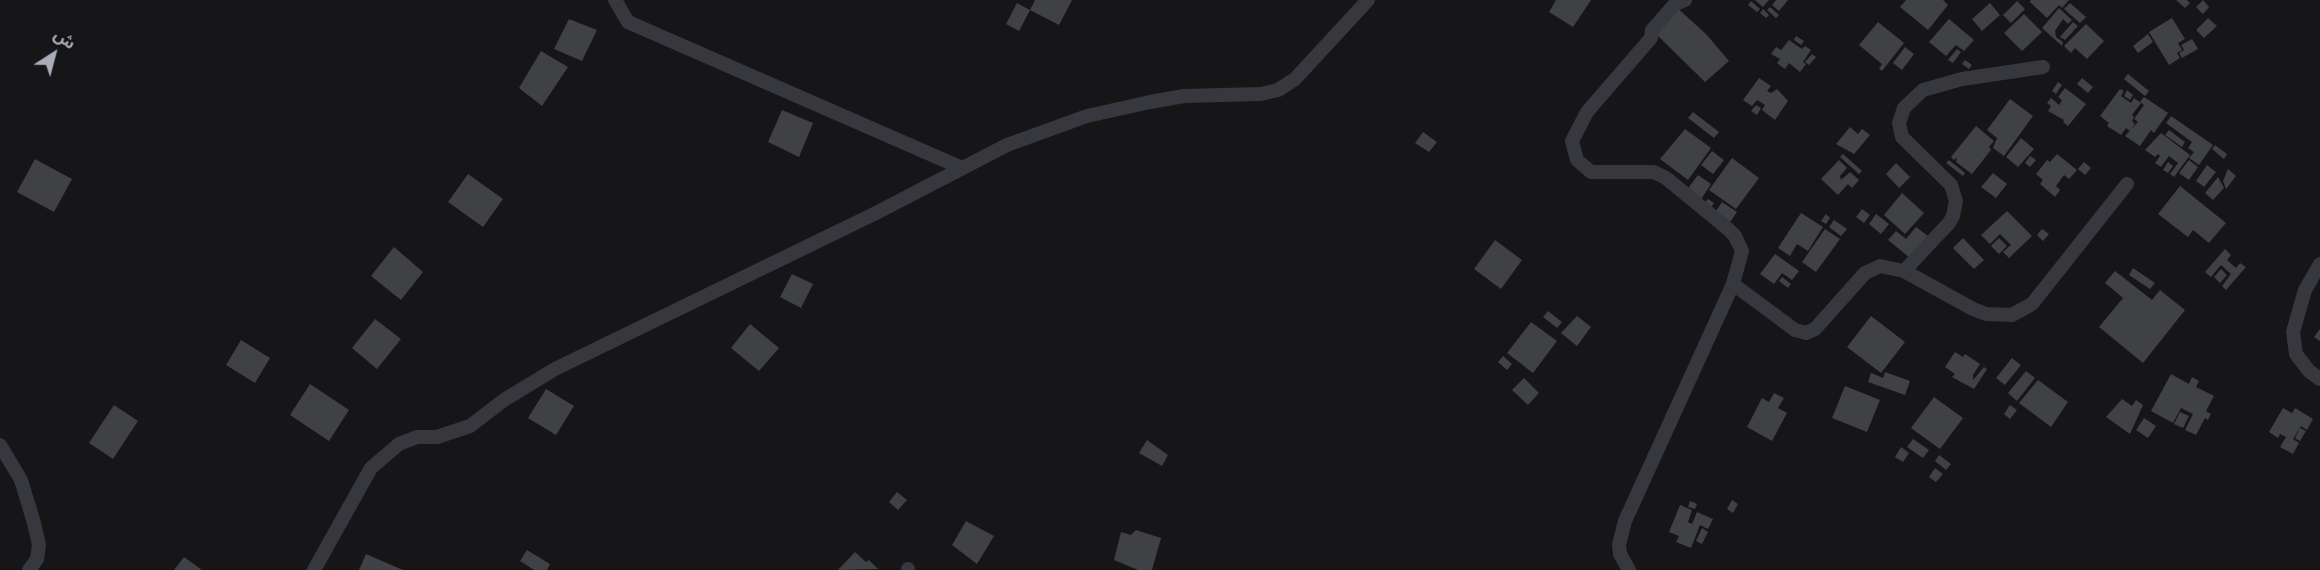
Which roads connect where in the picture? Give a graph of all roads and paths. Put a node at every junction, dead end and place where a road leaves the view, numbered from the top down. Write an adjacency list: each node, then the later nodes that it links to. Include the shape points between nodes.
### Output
1 (615, 0): 5 (street, via 628,22)
2 (1368, 0): 5 (street, via 1295,79 1278,90 1217,97 1184,96 1087,116 1007,145)
3 (1685, 0): 9 (street, via 1674,5 1652,30 1651,38 1587,112 1572,141 1577,160 1591,172 1654,172 1728,228 1740,244 1741,260)
4 (2043, 67): 8 (street, via 1962,79 1923,90 1904,108 1899,123 1902,137 1951,185 1956,201 1948,223)
5 (962, 168): 13 (street, via 555,369 470,426 399,444 371,468)
6 (2127, 184): 8 (street, via 2032,304 2012,315 1973,309)
7 (2320, 264): 10 (street, via 2305,290 2293,332 2296,354)
8 (1904, 271): 9 (street, via 1872,268 1815,329 1806,333 1795,330)
9 (1733, 284): 14 (street, via 1625,520 1619,545)
10 (2320, 379)
11 (0, 445): 12 (street, via 21,480 34,523 39,545 37,559)
12 (29, 570)
13 (314, 570)
14 (1629, 570)

